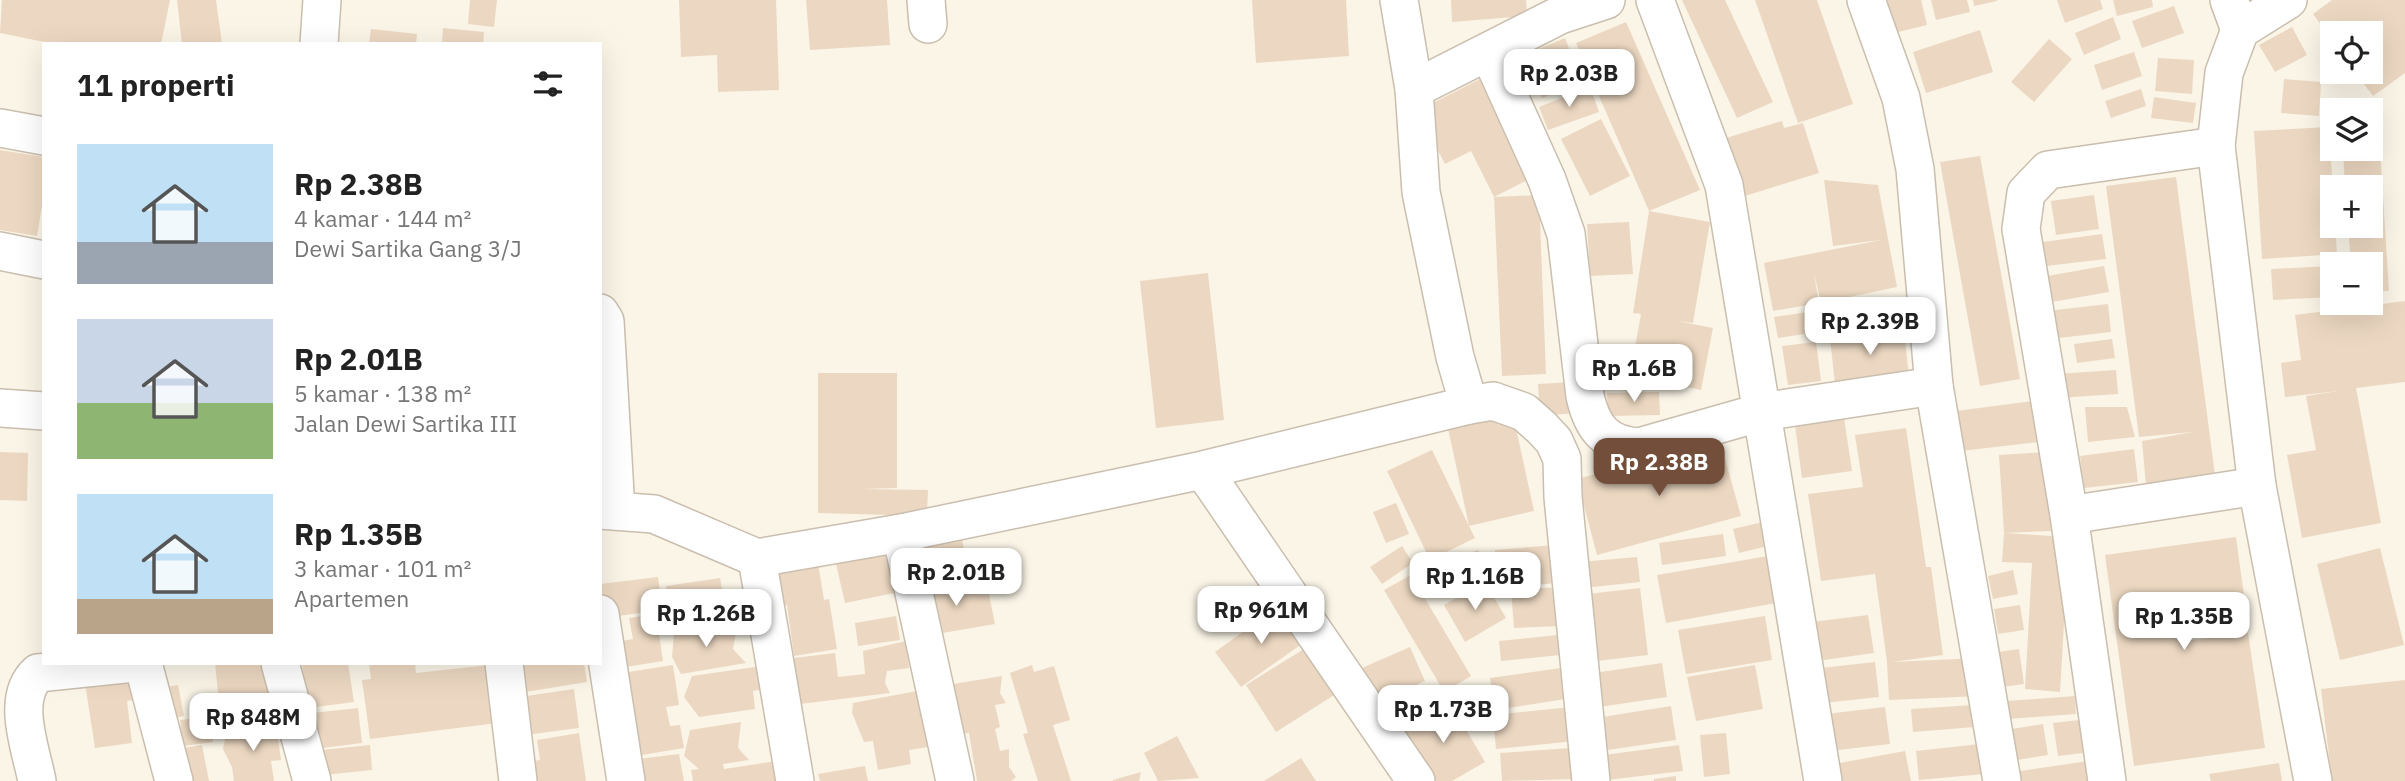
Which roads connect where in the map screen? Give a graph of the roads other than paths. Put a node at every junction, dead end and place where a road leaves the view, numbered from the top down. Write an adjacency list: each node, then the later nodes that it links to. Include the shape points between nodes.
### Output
1 (322, 0): 8 (street)
2 (1399, 0): 10 (street)
3 (1606, 0): 6 (street)
4 (1655, 0): 21 (street, via 1724,185)
5 (1866, 0): 17 (street, via 1901,98 1915,169)
6 (1559, 8): 9 (street)
7 (2258, 8): 13 (street, via 2224,73)
8 (319, 42)
9 (1489, 52): 10 (street); 21 (street, via 1547,180 1566,234 1590,418 1608,438 1622,446 1639,447)
10 (1414, 89): 18 (street, via 1421,192)
11 (0, 128): 12 (street)
12 (42, 136)
13 (2216, 146): 23 (street); 25 (street, via 2048,170 2026,193 2021,229)
14 (0, 251): 15 (street)
15 (42, 260)
16 (602, 316): 24 (street)
17 (1934, 386): 21 (street); 43 (street)
18 (1469, 405): 22 (street); 41 (street, via 1493,401 1524,412 1554,441 1562,459)
19 (0, 408): 20 (street)
20 (42, 411)
21 (1762, 412): 42 (street)
22 (1203, 470): 26 (street); 40 (street)
23 (2257, 485): 25 (street); 45 (street)
24 (608, 511): 27 (street, via 654,514)
25 (2069, 515): 44 (street)
26 (901, 533): 27 (street); 39 (street)
27 (757, 558): 38 (street)
28 (602, 627): 37 (street)
29 (115, 665): 33 (street, via 37,673 29,681 24,708)
30 (145, 665): 34 (street)
31 (281, 665): 35 (street)
32 (504, 665): 36 (street)
33 (37, 781)
34 (174, 781)
35 (312, 781)
36 (518, 781)
37 (626, 781)
38 (795, 781)
39 (955, 781)
40 (1416, 781)
41 (1591, 781)
42 (1823, 781)
43 (2002, 781)
44 (2107, 781)
45 (2313, 781)

